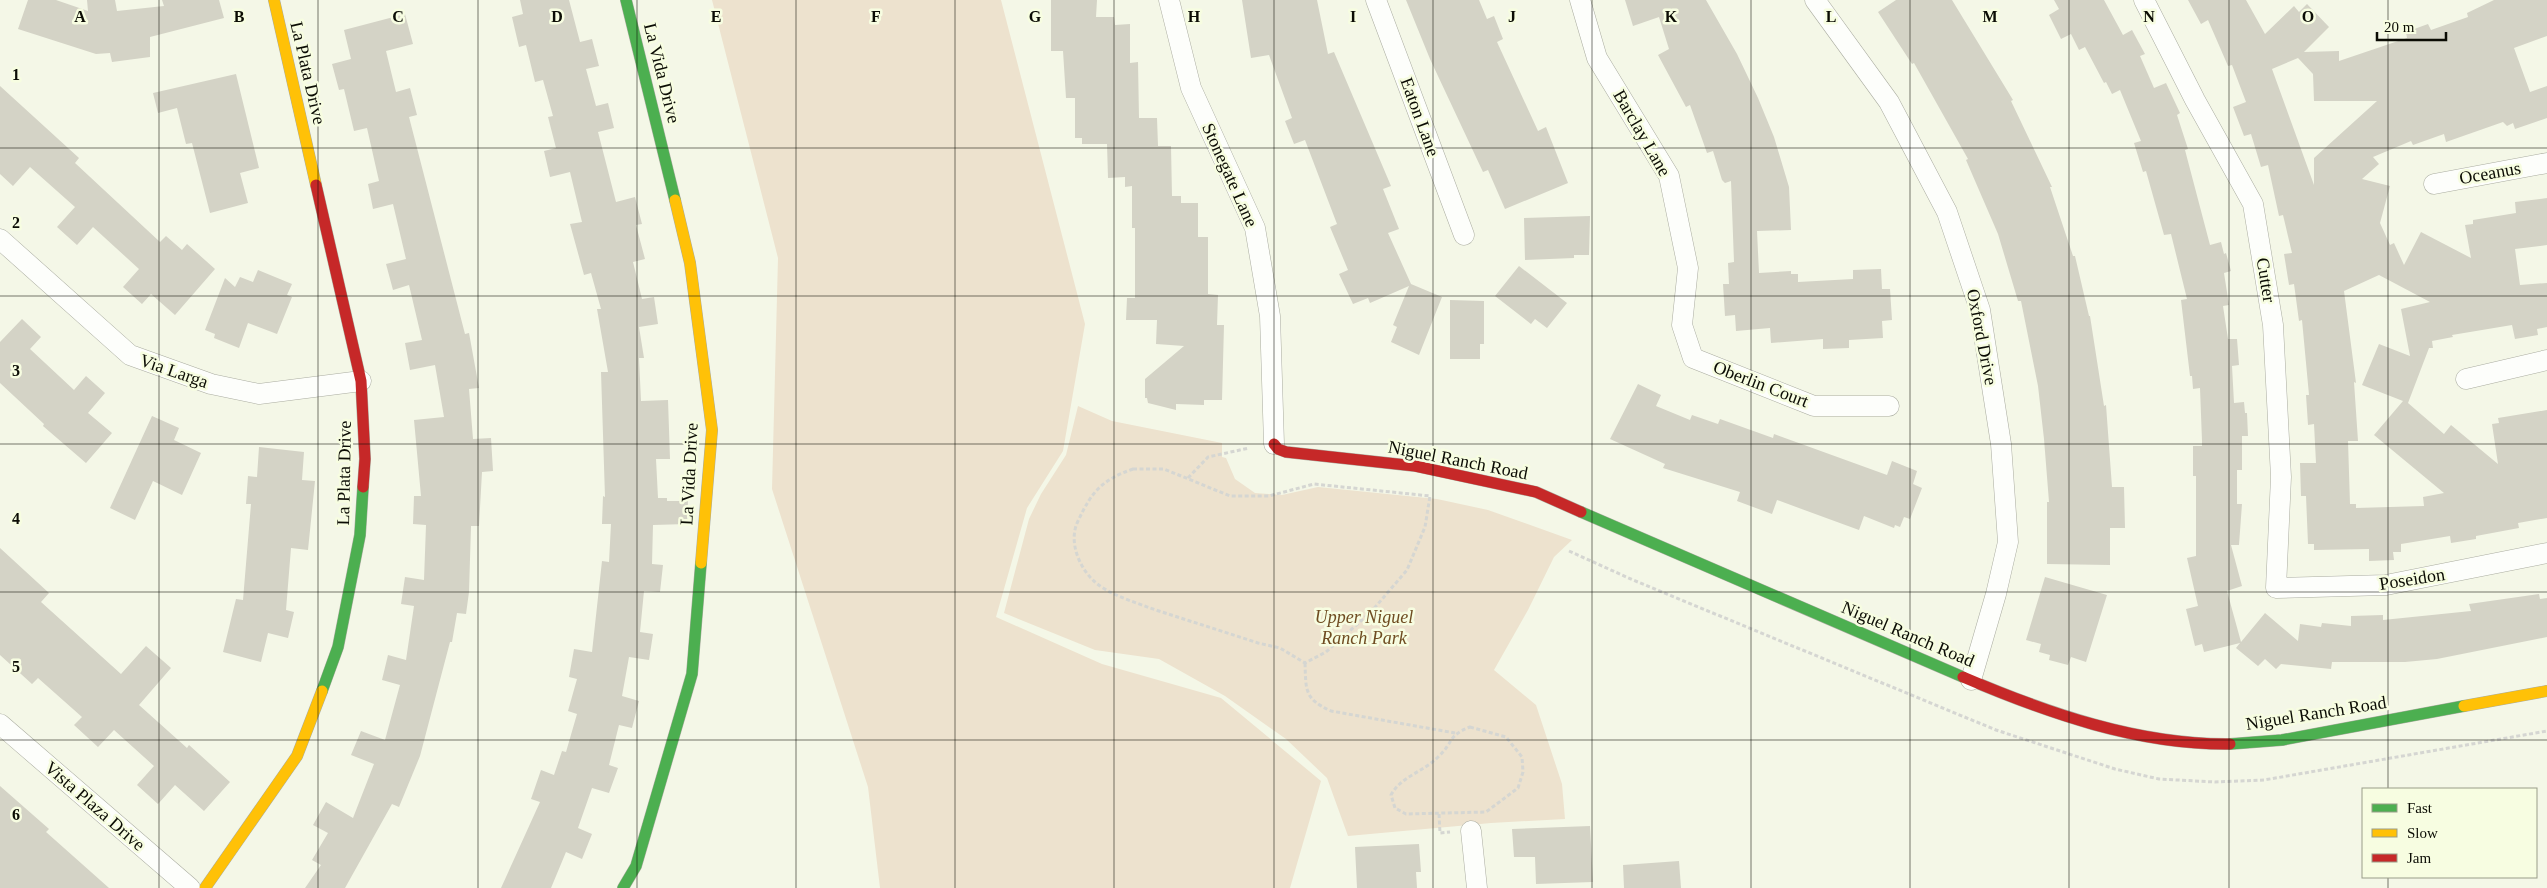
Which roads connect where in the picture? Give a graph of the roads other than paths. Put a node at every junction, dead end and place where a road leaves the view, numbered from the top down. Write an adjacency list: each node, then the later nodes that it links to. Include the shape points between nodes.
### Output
1 (274, 0): 15 (street, La Plata Drive)
2 (626, 0): 26 (street, La Vida Drive, via 690,263 712,430 692,674 636,866)
3 (1169, 0): 17 (street, Stonegate Lane, via 1191,88 1255,228 1270,316)
4 (1376, 0): 10 (street, Eaton Lane)
5 (1580, 0): 12 (street, Barclay Lane, via 1597,58 1669,176 1688,268 1682,325)
6 (1815, 0): 20 (street, Oxford Drive, via 1889,102 1947,212 1980,310 2001,444 2008,542)
7 (2144, 0): 19 (street, Cutter, via 2253,204 2273,325 2281,477)
8 (2547, 163): 9 (street, Oceanus)
9 (2434, 184)
10 (1464, 235)
11 (0, 239): 15 (street, Via Larga, via 130,355 211,384 259,394)
12 (1693, 358): 16 (street, Oberlin Court, via 1814,406)
13 (2547, 360): 14 (street)
14 (2466, 379)
15 (360, 382): 25 (street, La Plata Drive, via 365,459 360,535 338,647 297,756)
16 (1889, 406)
17 (1274, 444): 20 (street, Niguel Ranch Road, via 1278,450 1286,452 1415,466 1536,492)
18 (2547, 553): 19 (street, Poseidon, via 2386,585)
19 (2276, 588)
20 (1971, 680): 21 (street, Niguel Ranch Road, via 2069,717 2116,730 2173,740 2228,744 2282,740)
21 (2547, 691)
22 (0, 724): 24 (street, Vista Plaza Drive)
23 (1471, 831): 27 (street)
24 (190, 888)
25 (205, 888)
26 (623, 888)
27 (1477, 888)

